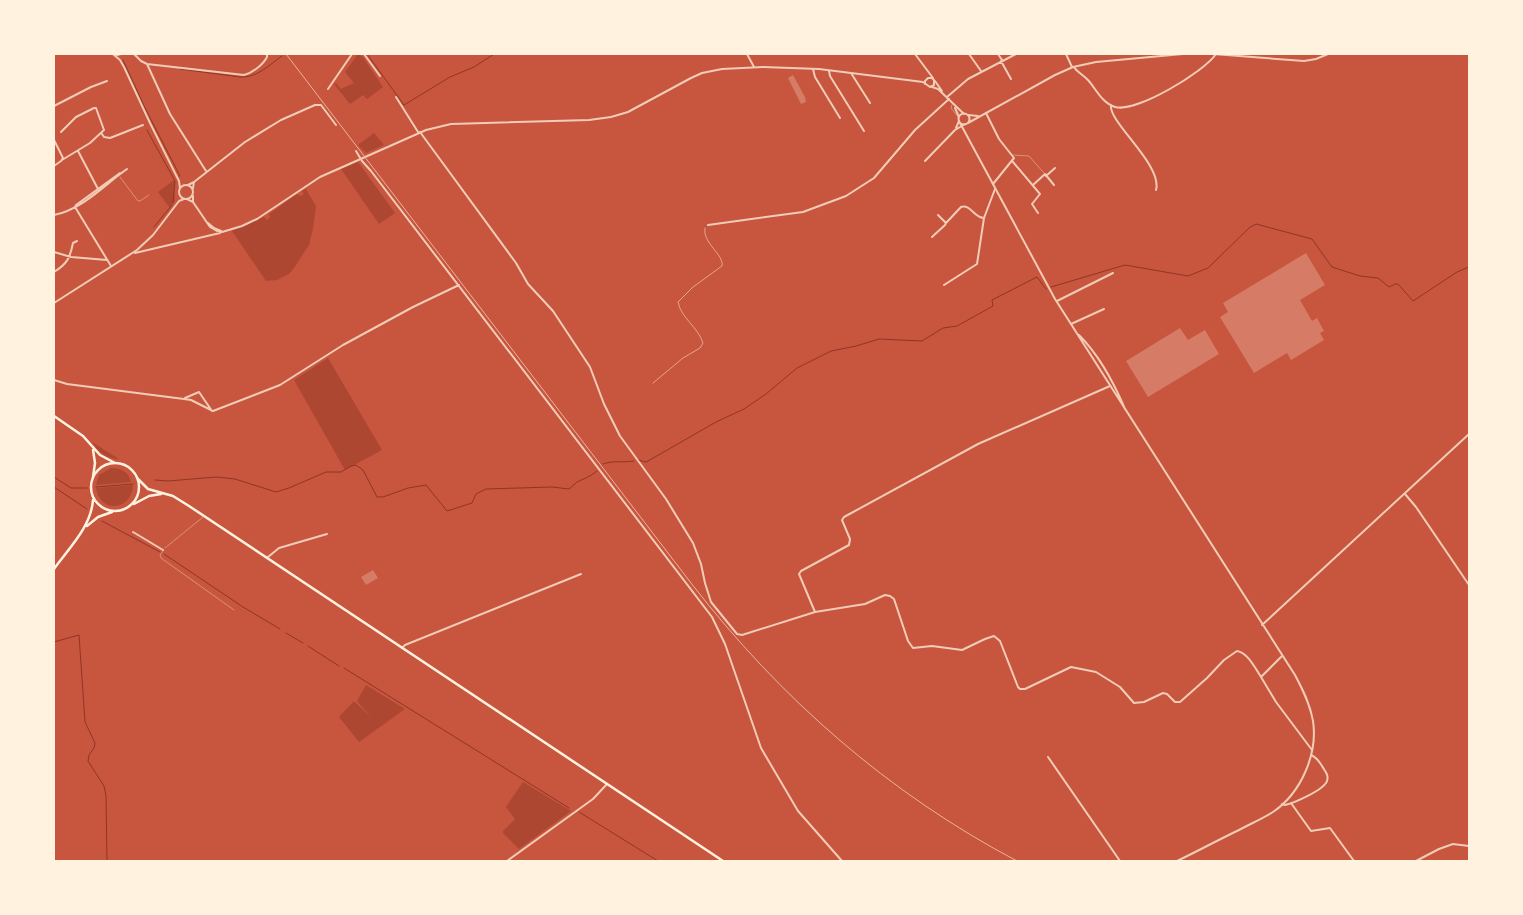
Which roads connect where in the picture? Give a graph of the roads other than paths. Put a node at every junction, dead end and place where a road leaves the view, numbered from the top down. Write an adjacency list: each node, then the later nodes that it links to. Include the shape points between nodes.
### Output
1 (113, 54): 2 (street); 16 (street)
2 (121, 54): 16 (street)
3 (134, 54): 18 (street)
4 (267, 54): 18 (street, via 268,58 246,75)
5 (352, 54): 34 (street)
6 (364, 54): 26 (street)
7 (747, 54): 20 (street)
8 (915, 54): 21 (street)
9 (968, 54): 24 (street)
10 (998, 54): 17 (street)
11 (1016, 54): 17 (street)
12 (1066, 54): 19 (street)
13 (1183, 54): 19 (street)
14 (1214, 54): 15 (street, via 1305,61); 39 (street, via 1211,60 1181,83 1141,103 1121,108)
15 (1328, 54)
16 (120, 60): 70 (street)
17 (1002, 61): 24 (street); 28 (street)
18 (147, 64): 66 (street, via 170,114)
19 (1073, 67): 39 (street); 41 (street)
20 (754, 68): 22 (street); 53 (street, via 702,73 634,109 611,117 449,124)
21 (926, 68): 27 (street); 29 (street)
22 (813, 69): 23 (street); 44 (street)
23 (829, 70): 25 (street); 50 (street)
24 (981, 71): 36 (street)
25 (851, 73): 31 (street); 37 (street)
26 (380, 76)
27 (927, 79): 29 (street); 31 (street); 32 (street)
28 (1011, 79)
29 (934, 80): 33 (street); 36 (street)
30 (107, 81): 40 (street)
31 (918, 81): 32 (street)
32 (926, 84): 33 (street)
33 (931, 87): 36 (street, via 936,87)
34 (328, 90)
35 (396, 97): 53 (street)
36 (947, 97): 38 (street); 94 (street, via 874,178 846,196 803,212)
37 (870, 103)
38 (953, 104): 42 (street); 45 (street)
39 (1111, 105): 80 (street, via 1112,112 1156,176)
40 (54, 106)
41 (986, 113): 43 (street); 58 (street, via 1000,141)
42 (966, 114): 43 (street); 45 (street); 46 (street, via 969,118)
43 (980, 116): 46 (street)
44 (840, 118)
45 (959, 120): 46 (street); 49 (street)
46 (965, 124): 49 (street); 51 (street); 51 (street)
47 (143, 125): 54 (street, via 110,138)
48 (336, 125): 66 (street, via 321,105 315,105 281,120)
49 (956, 130): 61 (street)
50 (864, 131)
51 (965, 131): 73 (street)
52 (61, 132): 54 (street, via 76,117 96,108 104,130)
53 (419, 132): 59 (street); 140 (street, via 528,284 553,311 590,367 620,436 693,543 709,598 719,613 740,635)
54 (102, 134): 56 (street)
55 (54, 140): 60 (street)
56 (78, 151): 60 (street); 79 (street)
57 (356, 151): 59 (street)
58 (1013, 155): 62 (street); 68 (lane, via 1029,156)
59 (360, 158): 96 (street, via 311,182 254,220); 109 (street)
60 (62, 160): 63 (street)
61 (925, 161)
62 (1013, 162): 73 (street); 74 (street)
63 (54, 166)
64 (127, 168): 67 (street)
65 (1055, 168): 68 (street)
66 (206, 171): 71 (street)
67 (121, 173): 69 (street); 79 (street)
68 (1045, 175): 74 (street); 75 (street)
69 (119, 176): 79 (street); 81 (lane, via 138,201)
70 (179, 180): 72 (street); 76 (street)
71 (194, 182): 72 (street); 77 (street)
72 (187, 184): 76 (street); 77 (street)
73 (992, 185): 78 (street)
74 (1033, 185): 88 (street, via 1040,194 1032,204)
75 (1054, 185)
76 (180, 188): 82 (street)
77 (193, 188): 83 (street)
78 (995, 189): 92 (street); 111 (street)
79 (98, 190): 87 (street)
80 (1156, 190)
81 (149, 194)
82 (179, 194): 84 (street); 85 (street)
83 (192, 196): 84 (street); 86 (street)
84 (186, 199): 85 (street); 86 (street)
85 (179, 201): 100 (street)
86 (193, 202): 91 (street)
87 (75, 207): 89 (street); 105 (street)
88 (1038, 213)
89 (54, 215)
90 (938, 215): 93 (street)
91 (204, 217): 95 (street); 96 (street, via 216,229)
92 (984, 218): 93 (street, via 964,206); 110 (street, via 977,264)
93 (946, 223): 98 (street)
94 (708, 225)
95 (210, 227): 96 (street, via 218,232); 97 (street)
96 (226, 231): 97 (street)
97 (206, 236): 101 (street)
98 (932, 237)
99 (77, 241): 104 (street, via 73,243)
100 (146, 242): 101 (street, via 147,247); 103 (street)
101 (153, 248): 103 (street)
102 (54, 252): 104 (street)
103 (130, 254): 106 (street)
104 (71, 257): 105 (street); 107 (street)
105 (107, 260): 106 (street)
106 (111, 266): 112 (street)
107 (54, 272)
108 (1113, 273): 111 (street)
109 (459, 285): 118 (street, via 343,345 280,385); 154 (street, via 712,617 761,748 798,811)
110 (944, 285)
111 (1056, 302): 114 (street)
112 (54, 303)
113 (1104, 309): 114 (street)
114 (1071, 324): 116 (street)
115 (54, 380): 117 (street)
116 (1112, 385): 140 (street, via 978,444 844,517 849,545 799,574); 141 (street)
117 (184, 399): 118 (street); 118 (street, via 199,392)
118 (212, 411)
119 (54, 416): 121 (main road)
120 (1469, 434): 126 (street)
121 (92, 446): 122 (main road); 123 (main road)
122 (115, 463): 123 (main road, via 102,467); 124 (main road, via 128,468)
123 (93, 476): 127 (main road, via 90,485)
124 (137, 478): 125 (main road, via 148,489); 128 (main road, via 138,495)
125 (165, 494): 128 (main road, via 149,496); 130 (main road)
126 (1405, 494): 138 (street); 141 (street)
127 (93, 498): 129 (main road, via 102,508); 131 (main road, via 90,517)
128 (130, 506): 129 (main road)
129 (114, 512): 131 (main road, via 96,518)
130 (204, 516): 134 (lane); 135 (main road)
131 (82, 531): 136 (main road)
132 (133, 532): 134 (street)
133 (327, 534): 135 (street, via 278,548)
134 (163, 550): 139 (lane, via 161,558)
135 (268, 558): 142 (main road)
136 (54, 569)
137 (582, 574): 142 (street)
138 (1469, 585)
139 (234, 610)
140 (815, 612): 144 (street, via 865,604 890,596 912,647 962,650 985,638 996,637 1020,689 1071,667 1096,672 1120,687 1134,703 1163,693 1177,703 1237,651 1246,655)
141 (1262, 625): 143 (street)
142 (402, 648): 148 (main road)
143 (1282, 656): 144 (street); 145 (street, via 1308,703 1313,725)
144 (1261, 677): 145 (street)
145 (1312, 750): 146 (street)
146 (1311, 755): 149 (street, via 1326,773 1326,782 1320,789); 150 (street, via 1301,779)
147 (1048, 757): 155 (street)
148 (607, 784): 152 (street, via 593,799); 153 (main road)
149 (1291, 803): 150 (street); 157 (street, via 1311,831 1326,827 1333,830)
150 (1282, 804): 156 (street)
151 (1469, 846): 158 (street, via 1453,844)
152 (507, 861)
153 (723, 861)
154 (842, 861)
155 (1120, 861)
156 (1178, 861)
157 (1354, 861)
158 (1416, 861)

